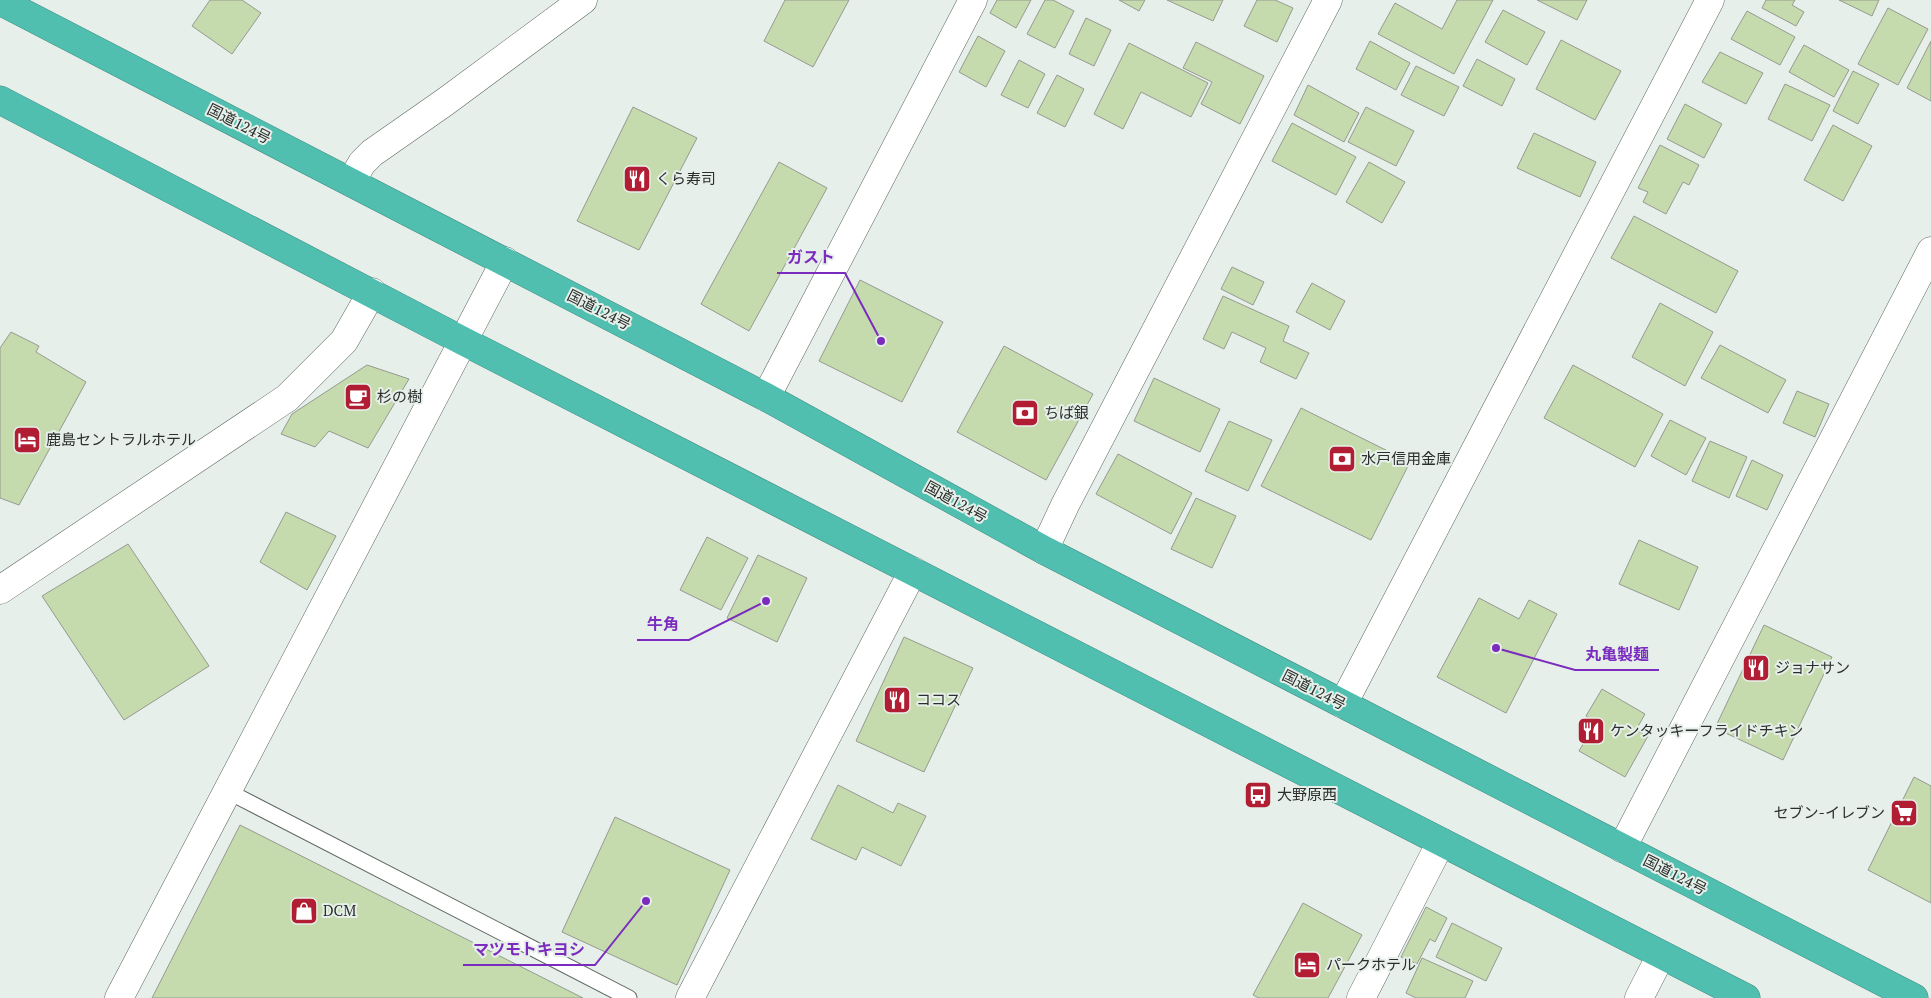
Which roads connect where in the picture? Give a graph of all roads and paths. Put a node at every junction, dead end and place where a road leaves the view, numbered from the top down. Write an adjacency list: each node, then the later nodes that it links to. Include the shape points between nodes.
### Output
1 (583, 0): 7 (street, via 372,153)
2 (973, 0): 12 (street)
3 (1328, 0): 13 (street)
4 (1710, 0): 16 (street)
5 (0, 1): 7 (highway, 国道124号)
6 (0, 100): 10 (highway)
7 (351, 182): 9 (highway, 国道124号)
8 (1931, 251): 19 (street)
9 (505, 262): 11 (street); 12 (highway, 国道124号)
10 (372, 292): 11 (highway); 15 (street, via 344,341 286,398)
11 (463, 340): 14 (highway); 17 (street)
12 (766, 397): 13 (highway, 国道124号)
13 (1044, 550): 16 (highway, 国道124号)
14 (912, 571): 18 (highway); 23 (street)
15 (0, 590)
16 (1343, 704): 19 (highway, 国道124号)
17 (229, 792): 21 (street); 22 (lane)
18 (1442, 842): 20 (highway); 24 (street)
19 (1622, 848): 27 (highway, 国道124号)
20 (1661, 955): 25 (street); 26 (highway)
21 (119, 998)
22 (629, 998)
23 (690, 998)
24 (1361, 998)
25 (1639, 998)
26 (1746, 998)
27 (1914, 998)

